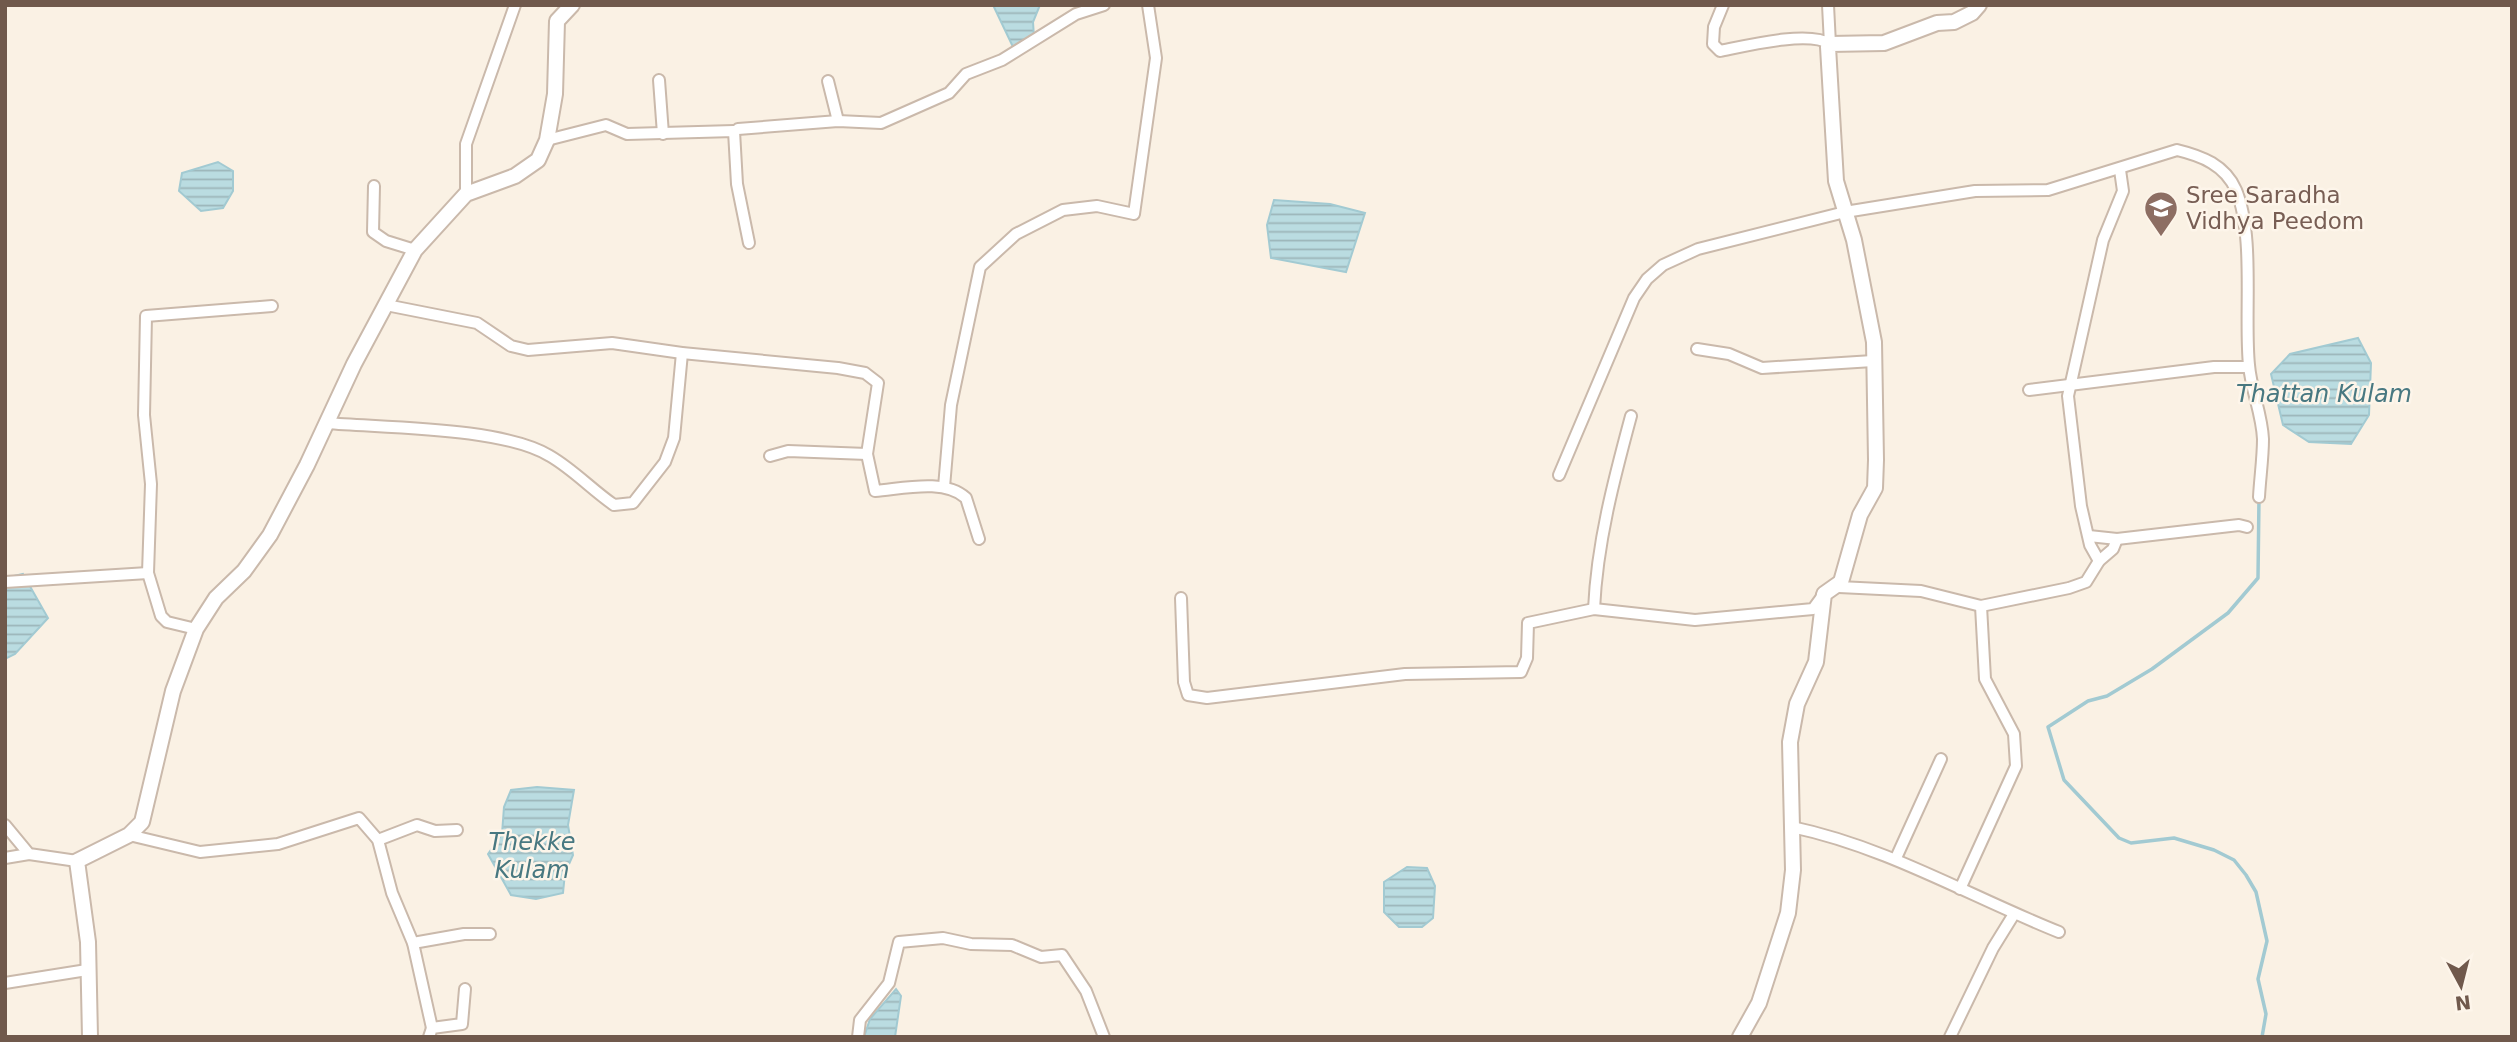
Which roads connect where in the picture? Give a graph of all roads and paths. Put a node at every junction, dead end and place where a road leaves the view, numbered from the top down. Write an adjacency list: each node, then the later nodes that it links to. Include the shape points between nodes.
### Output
1 (515, 5): 17 (street, via 466,144)
2 (572, 5): 14 (street, via 557,21 555,94)
3 (1104, 5): 11 (street, via 1076,14 1002,60 966,74 949,93 881,123)
4 (1148, 5): 34 (street, via 1157,58 1134,214 1097,206 1063,210 1016,234 980,267 951,405)
5 (1723, 5): 8 (street, via 1713,33 1713,44 1720,51 1778,41 1820,39)
6 (1828, 5): 8 (street)
7 (1979, 5): 8 (street, via 1954,22 1937,23 1884,43)
8 (1830, 44): 18 (street, via 1832,155)
9 (659, 80): 13 (street)
10 (828, 81): 11 (street)
11 (838, 121): 12 (street)
12 (738, 129)
13 (663, 134): 14 (street, via 627,134 606,125); 19 (street, via 734,131 737,184)
14 (547, 140): 17 (street, via 538,160 515,176)
15 (2120, 170): 18 (street, via 2048,190 1975,191); 26 (street, via 2177,150 2214,163 2227,176 2244,222); 27 (street, via 2123,191 2103,240)
16 (374, 186): 20 (street, via 373,232)
17 (466, 194): 20 (street)
18 (1845, 212): 25 (street, via 1874,342); 33 (street, via 1698,249 1663,265 1647,279 1634,298)
19 (749, 243)
20 (415, 250): 21 (street)
21 (386, 305): 24 (street, via 477,323 511,346 528,350 612,343); 30 (street)
22 (272, 306): 41 (street, via 146,316)
23 (1698, 349): 25 (street, via 1729,354 1762,368)
24 (682, 353): 30 (street, via 674,438 665,462 633,503 614,505 548,454 505,438); 31 (street, via 865,373 878,383)
25 (1873, 361): 43 (street, via 1875,488 1860,515)
26 (2249, 367): 27 (street); 35 (street, via 2263,437)
27 (2072, 384): 28 (street); 37 (street, via 2068,396)
28 (2029, 390)
29 (1631, 416): 47 (street, via 1609,497 1596,565)
30 (327, 423): 48 (street, via 270,535 244,571 216,598)
31 (867, 454): 32 (street, via 788,452); 34 (street, via 875,491)
32 (770, 456)
33 (1559, 475)
34 (943, 487): 38 (street, via 966,498)
35 (2259, 497)
36 (2247, 527): 39 (street)
37 (2089, 536): 39 (street); 40 (street)
38 (979, 539)
39 (2117, 539): 40 (street)
40 (2099, 561): 46 (street, via 2085,582)
41 (148, 573): 42 (street); 48 (street, via 166,622)
42 (5, 582)
43 (1841, 582): 44 (street); 46 (street, via 1839,587 1921,591)
44 (1824, 594): 47 (street, via 1812,609 1695,620); 51 (street, via 1816,662 1797,705 1790,742)
45 (1181, 598): 47 (street, via 1184,682 1188,695 1207,698 1405,674 1521,672 1527,658 1528,623)
46 (1981, 606): 59 (street, via 1985,679 2014,734 2016,766)
47 (1594, 608)
48 (197, 629): 53 (street, via 173,691 142,822)
49 (1941, 759): 57 (street)
50 (5, 825): 55 (street)
51 (1792, 827): 57 (street, via 1840,837); 71 (street, via 1787,913 1759,1003)
52 (457, 830): 54 (street, via 435,831 417,825)
53 (129, 835): 54 (street, via 200,852 278,844 359,818); 58 (street)
54 (378, 839): 63 (street, via 392,893)
55 (29, 854): 56 (street); 58 (street)
56 (5, 858)
57 (1896, 858): 59 (street)
58 (76, 861): 64 (street)
59 (1960, 889): 60 (street)
60 (2014, 914): 61 (street); 72 (street)
61 (2059, 932)
62 (491, 934): 63 (street)
63 (413, 943): 67 (street)
64 (88, 970): 65 (street); 68 (street)
65 (5, 984)
66 (466, 989): 67 (street, via 463,1024)
67 (431, 1032)
68 (90, 1037)
69 (858, 1037): 70 (street, via 860,1020 889,983 899,942 943,937 971,944 1012,945 1041,957 1062,956 1086,991)
70 (1104, 1037)
71 (1740, 1037)
72 (1950, 1037)

